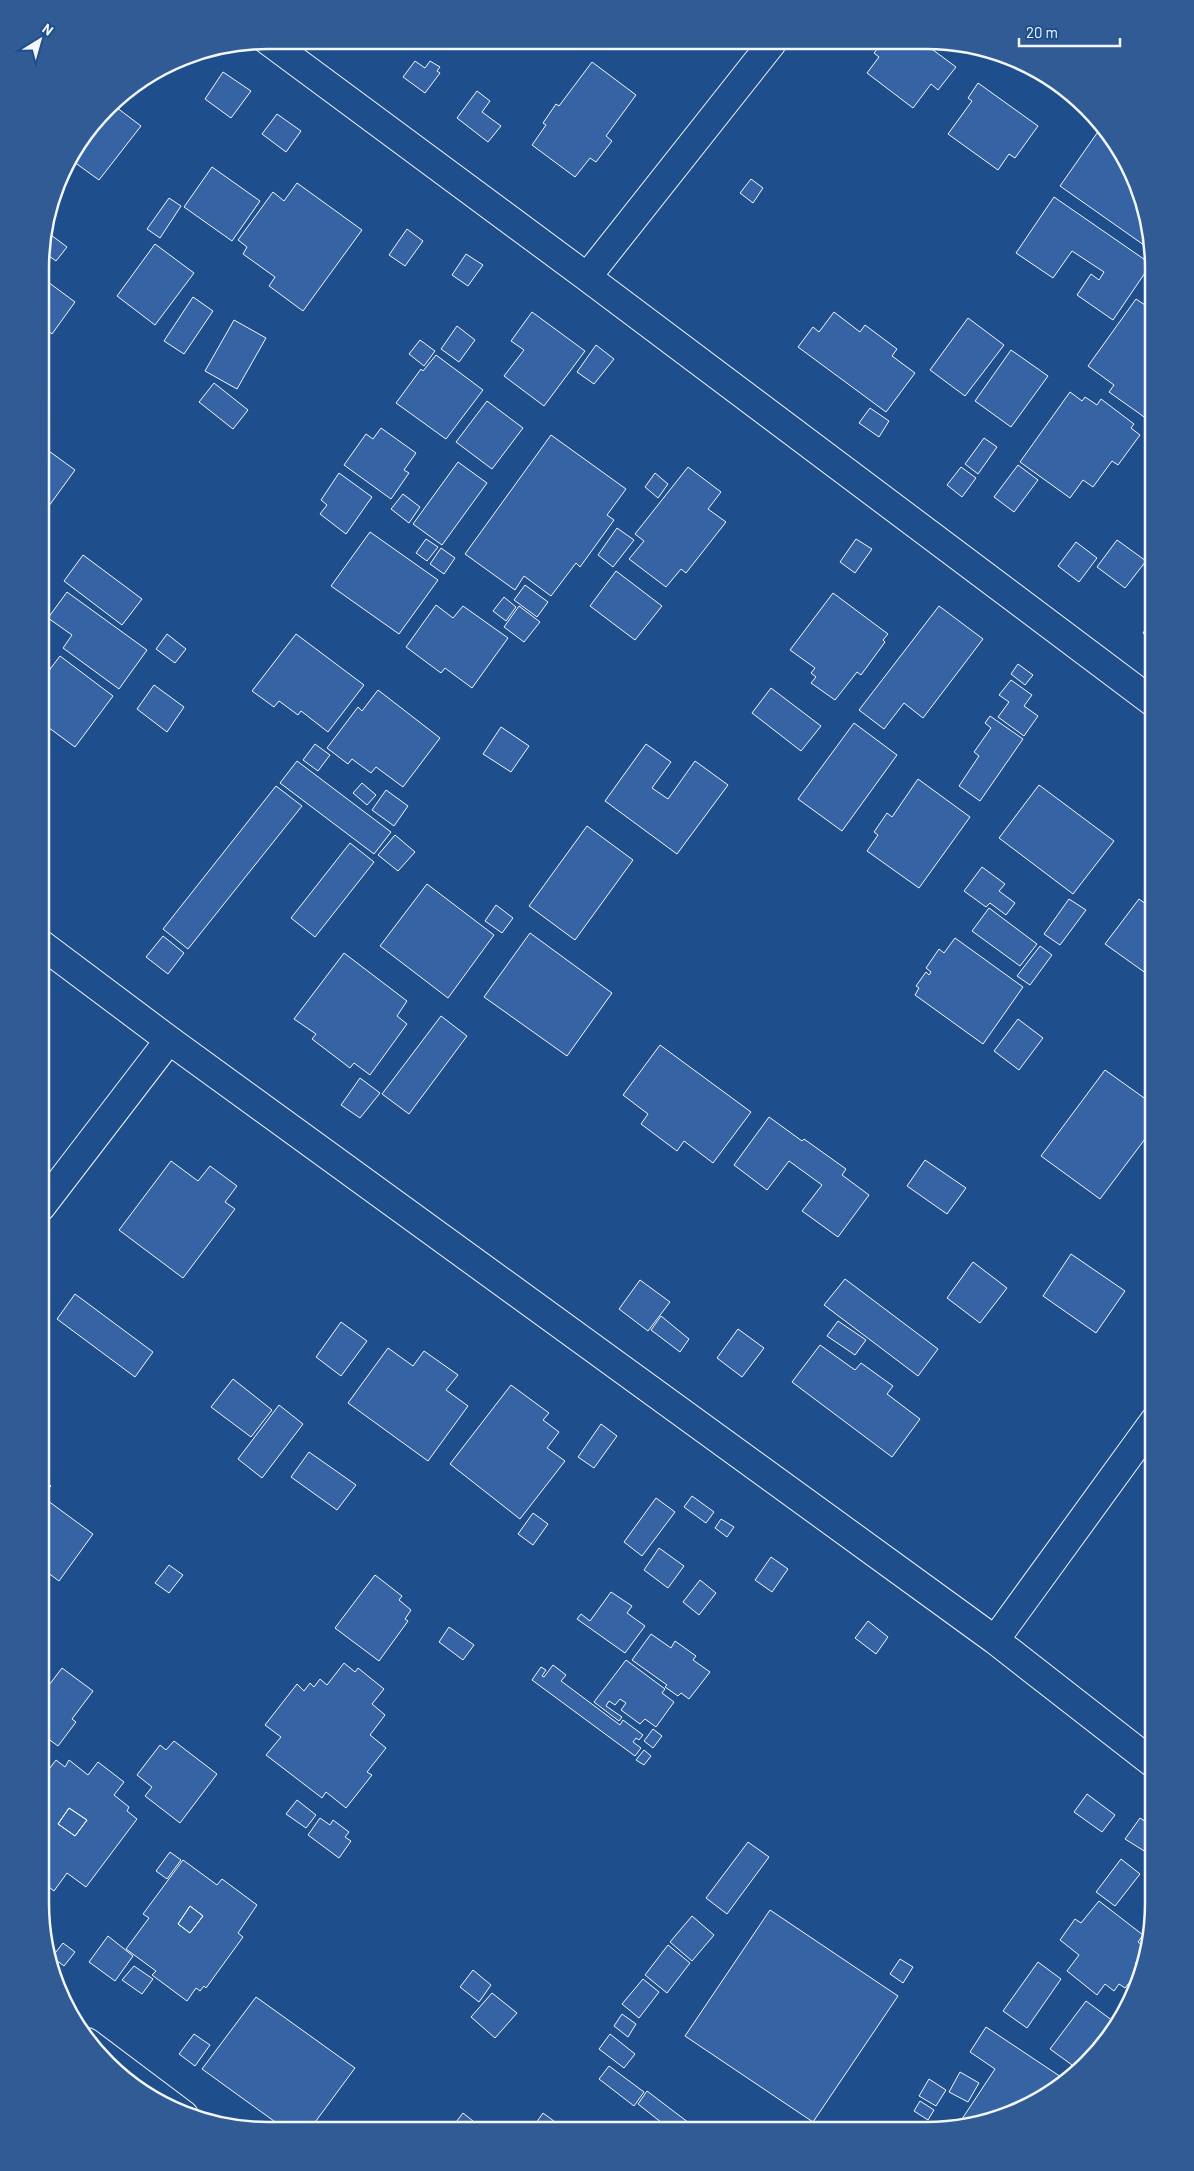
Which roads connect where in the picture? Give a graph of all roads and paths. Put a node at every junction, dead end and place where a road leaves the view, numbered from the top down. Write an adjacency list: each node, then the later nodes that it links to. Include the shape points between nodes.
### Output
1 (279, 49): 3 (street)
2 (767, 49): 3 (street)
3 (587, 277): 4 (street)
4 (1145, 696)
5 (49, 950): 6 (street)
6 (169, 1040): 7 (street); 9 (street)
7 (49, 1197)
8 (1145, 1433): 9 (street)
9 (995, 1640): 10 (street)
10 (1145, 1757)

